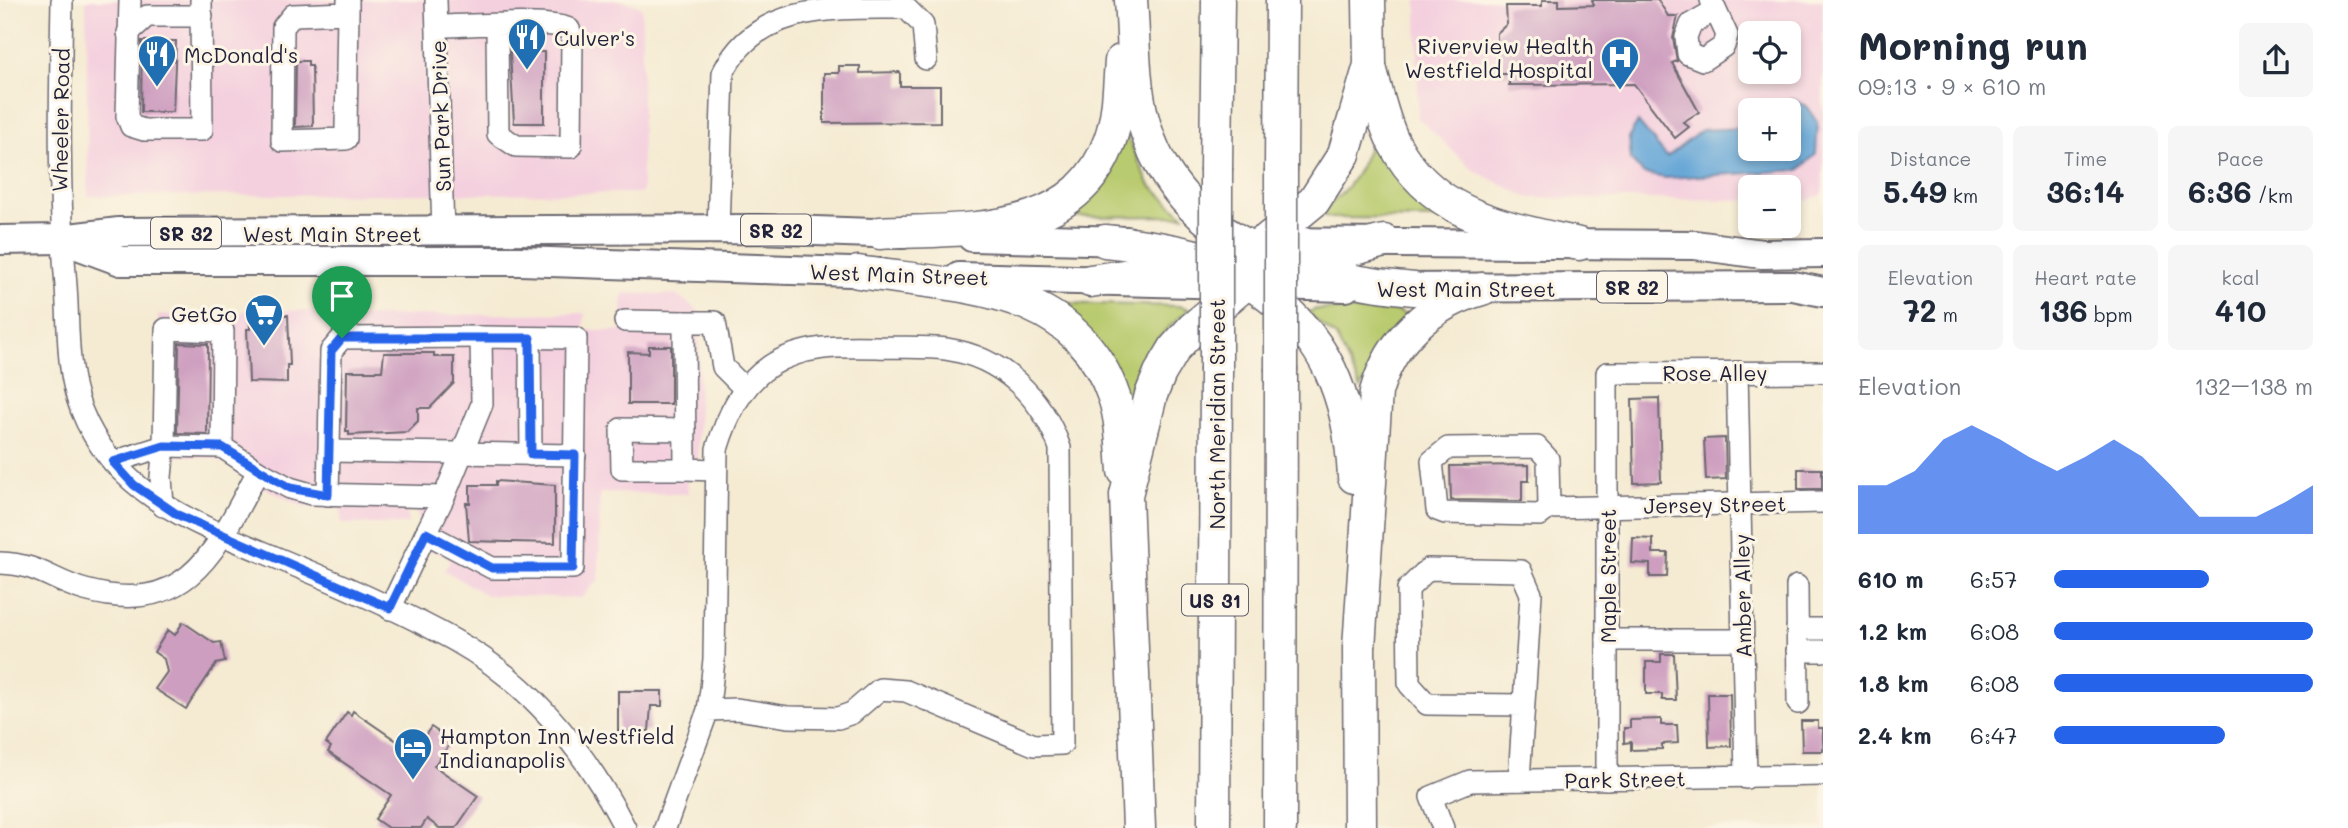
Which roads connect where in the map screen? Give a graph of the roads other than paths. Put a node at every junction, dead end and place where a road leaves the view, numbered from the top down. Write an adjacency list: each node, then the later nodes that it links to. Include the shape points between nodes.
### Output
1 (62, 0): 18 (street, Wheeler Road)
2 (130, 0): 12 (street)
3 (436, 0): 11 (street, Sun Park Drive)
4 (1129, 0): 17 (highway, via 1115,124 1104,153 1080,188 1048,210 1009,225); 22 (highway, via 1142,114 1155,150 1192,205)
5 (1217, 0): 82 (highway, North Meridian Street / US 31, bridge)
6 (1282, 0): 83 (highway, bridge)
7 (1369, 0): 14 (highway)
8 (348, 6): 8 (street, via 346,139 282,141 281,37 285,23 293,15)
9 (202, 8): 12 (street, via 147,16); 12 (street, via 202,130 144,130 131,125 127,116)
10 (497, 25): 10 (street, via 498,134 516,146 571,147 571,32 557,25); 11 (street)
11 (437, 26): 16 (street, Sun Park Drive)
12 (128, 33)
13 (926, 59): 15 (street, via 923,25 906,8 818,11 789,16 758,29 732,54 723,73)
14 (1370, 65): 22 (highway, via 1347,145 1330,178 1306,209); 23 (highway, via 1394,142 1430,189 1471,216)
15 (718, 230): 16 (main road, West Main Street / SR 32); 17 (main road, West Main Street / SR 32)
16 (443, 232): 18 (main road, West Main Street / SR 32, via 119,232)
17 (880, 233): 21 (main road, West Main Street / SR 32)
18 (61, 239): 19 (main road, SR 32); 27 (main road, West Main Street / SR 32, via 121,261 520,261); 48 (street, Wheeler Road, via 73,381 80,408)
19 (0, 240)
20 (1384, 241): 22 (main road, West Main Street / SR 32); 23 (main road, West Main Street / SR 32); 26 (highway)
21 (1105, 242): 22 (main road, West Main Street / SR 32); 25 (highway, via 1163,248)
22 (1252, 244): 25 (highway); 26 (highway)
23 (1579, 244): 24 (main road, West Main Street / SR 32, via 1695,245 1791,256)
24 (1823, 253)
25 (1215, 262): 28 (highway); 29 (highway)
26 (1289, 266): 29 (highway); 30 (highway, via 1358,284)
27 (858, 272): 28 (main road, West Main Street / SR 32); 53 (highway, via 994,292 1053,315 1087,348 1114,397)
28 (1090, 281): 29 (main road, West Main Street / SR 32)
29 (1249, 284): 30 (main road, West Main Street / SR 32); 53 (highway, via 1193,328 1163,366 1151,395); 63 (highway, via 1296,317 1338,385 1352,442)
30 (1415, 289): 31 (main road, West Main Street / SR 32)
31 (1482, 289): 32 (main road, West Main Street / SR 32, via 1793,286); 63 (highway, via 1456,296 1422,319 1400,341 1385,366 1374,407)
32 (1823, 292)
33 (625, 321): 34 (street)
34 (684, 322): 40 (street, via 715,322 723,367); 41 (street)
35 (481, 337): 36 (street); 44 (street, via 337,341 331,351); 45 (street, via 482,404)
36 (530, 338): 46 (street); 47 (street, via 576,338)
37 (1737, 372): 38 (street, Rose Alley); 39 (street, Rose Alley); 56 (street, Amber Alley)
38 (1823, 372)
39 (1607, 373): 58 (street, Maple Street)
40 (744, 388): 50 (street, via 726,419); 74 (street, via 769,366 823,347 946,349 1002,369 1037,402 1051,422 1060,448 1062,744 1034,745 906,691 890,689 880,689 852,713 838,718)
41 (685, 430): 49 (street); 49 (street, via 621,429 622,469)
42 (164, 446): 43 (street); 43 (street, via 166,329 223,331); 48 (street); 57 (street)
43 (222, 447): 51 (street)
44 (329, 451): 45 (street); 52 (street)
45 (462, 454): 46 (street); 54 (street)
46 (531, 454): 47 (street)
47 (575, 455): 60 (street, via 573,568 492,568)
48 (113, 462): 57 (street, Wheeler Road)
49 (685, 470): 50 (street)
50 (715, 470): 74 (street, via 714,659)
51 (258, 471): 52 (street, via 290,488); 61 (street)
52 (328, 495): 54 (street)
53 (1126, 495): 81 (highway)
54 (444, 497): 60 (street)
55 (1823, 502): 56 (street, Jersey Street)
56 (1741, 503): 58 (street, Jersey Street); 69 (street, Amber Alley)
57 (163, 506): 61 (street, Wheeler Road)
58 (1607, 506): 59 (street, Jersey Street); 68 (street, Maple Street)
59 (1549, 508): 59 (street, Jersey Street, via 1540,515 1437,510 1432,461 1448,448 1537,447 1548,459)
60 (426, 533): 65 (street)
61 (223, 535): 62 (street, via 196,573 156,592 85,590 38,568); 65 (street, Wheeler Road)
62 (0, 563)
63 (1363, 576): 84 (highway)
64 (1797, 586): 66 (street)
65 (390, 608): 79 (street, Wheeler Road, via 455,640 525,691 562,728)
66 (1797, 629): 67 (street); 70 (street)
67 (1823, 629)
68 (1607, 640): 69 (street); 77 (street, Maple Street)
69 (1743, 640): 76 (street, Amber Alley)
70 (1797, 650): 71 (street); 72 (street)
71 (1823, 650)
72 (1798, 703)
73 (1524, 705): 73 (street, via 1531,594 1521,571 1428,569 1408,589 1409,684 1427,704); 78 (street)
74 (708, 710): 80 (street)
75 (1823, 775): 76 (street, Park Street)
76 (1746, 778): 77 (street, Park Street)
77 (1607, 779): 78 (street, Park Street)
78 (1519, 780): 85 (street, Park Street, via 1470,781 1431,797)
79 (625, 828)
80 (665, 828)
81 (1139, 828)
82 (1214, 828)
83 (1280, 828)
84 (1360, 828)
85 (1443, 828)

